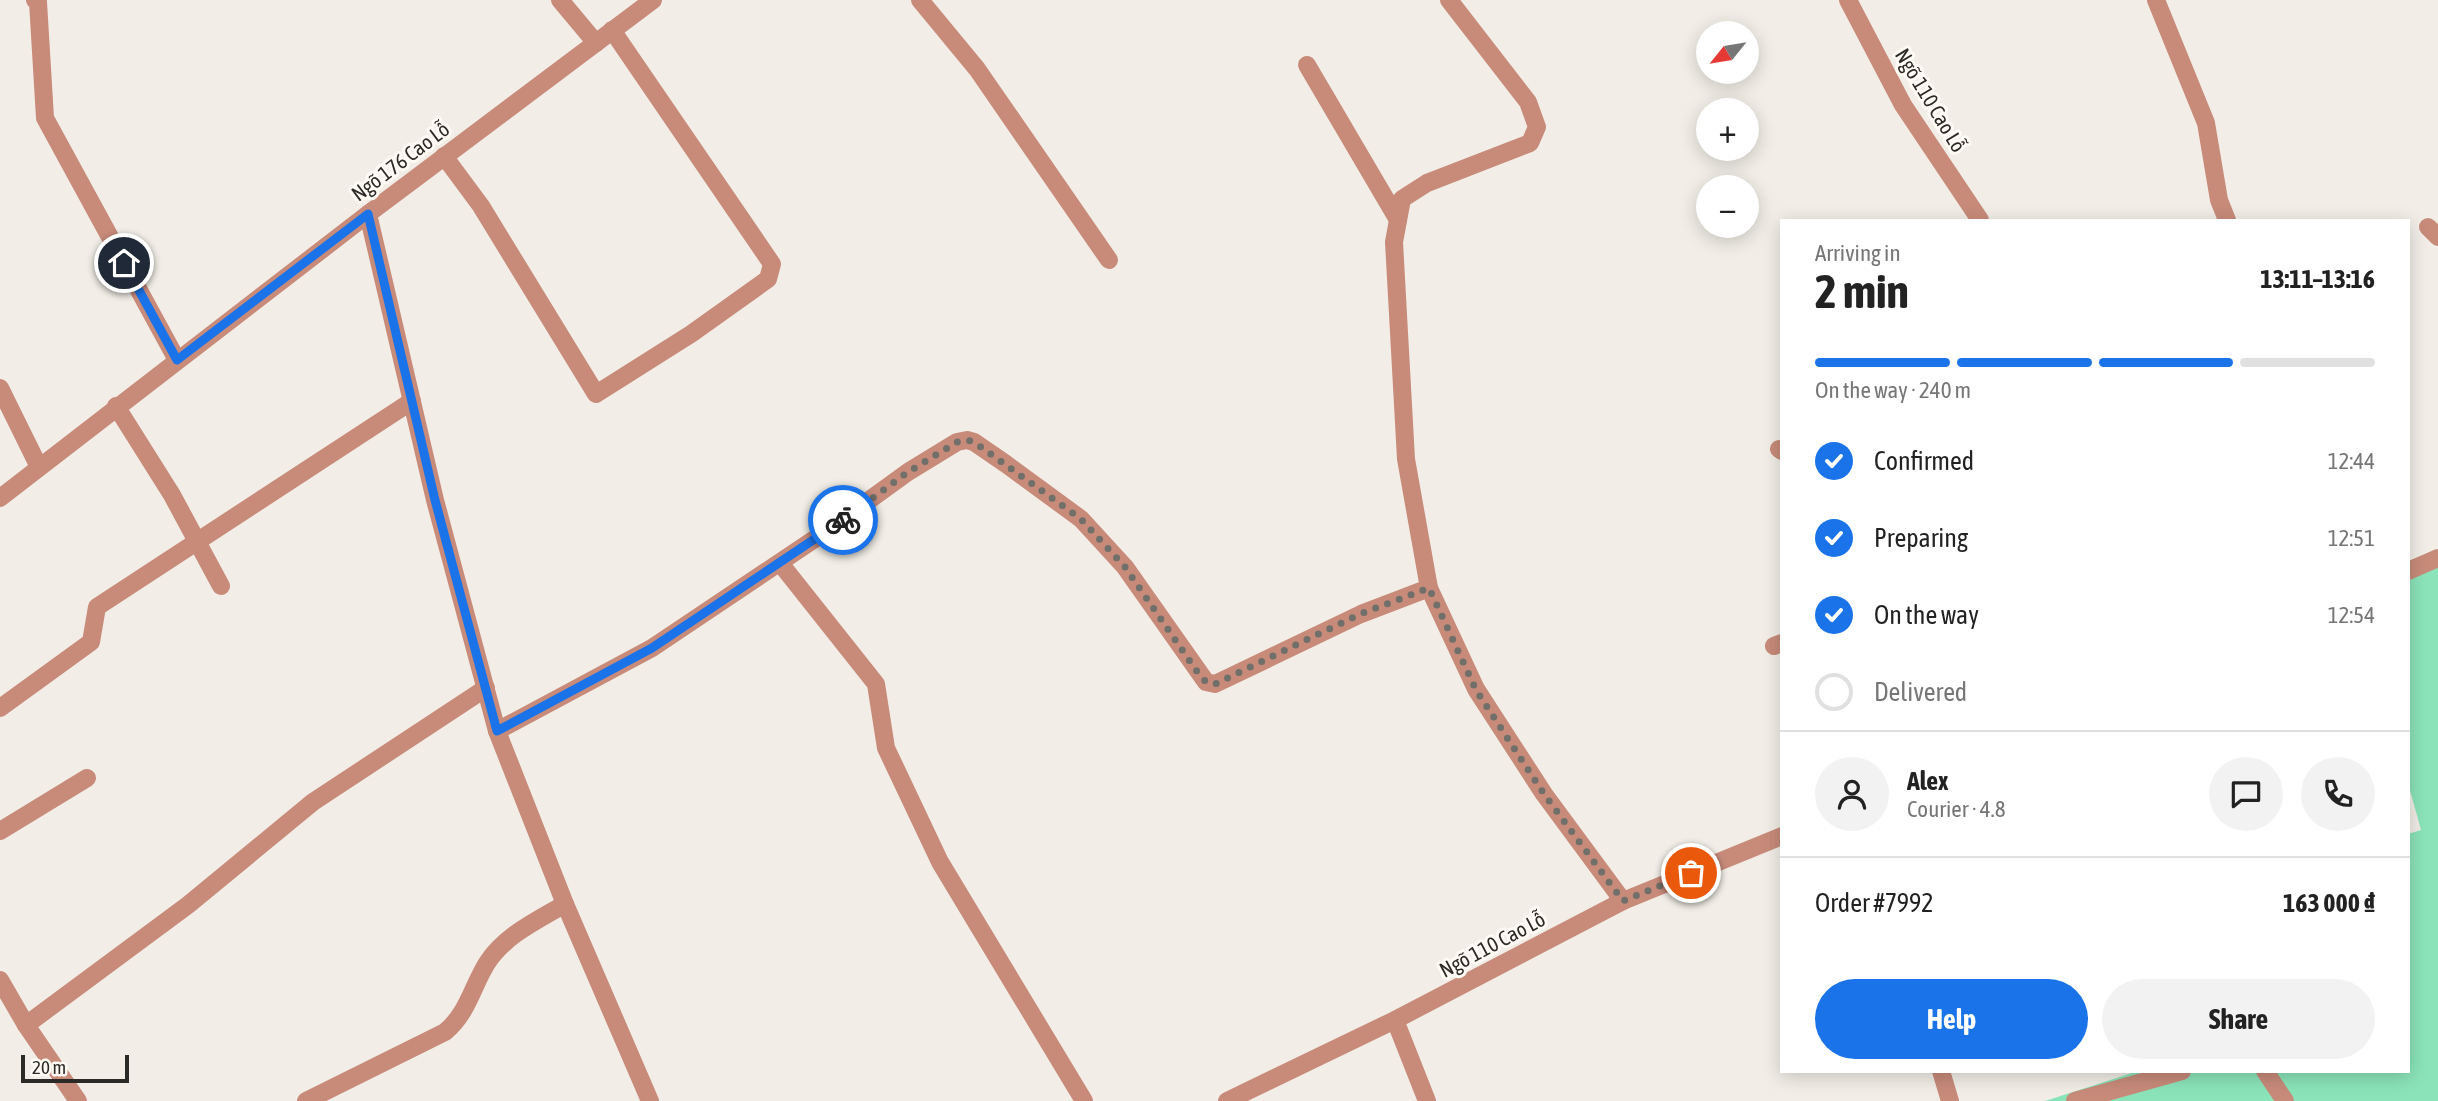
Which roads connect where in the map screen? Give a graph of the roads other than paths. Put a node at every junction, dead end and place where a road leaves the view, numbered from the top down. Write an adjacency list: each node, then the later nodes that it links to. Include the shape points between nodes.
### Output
1 (560, 0): 9 (street)
2 (653, 0): 8 (street, Ngõ 176 Cao Lỗ)
3 (920, 0): 16 (street, via 977,69)
4 (1449, 0): 15 (street, via 1528,102 1537,127 1530,143 1427,183 1402,199)
5 (1848, 0): 13 (street, Ngõ 110 Cao Lỗ, via 1903,105)
6 (2155, 0): 14 (street, via 2206,123)
7 (38, 1): 17 (street, via 45,118)
8 (612, 30): 9 (street, Ngõ 176 Cao Lỗ); 11 (street, via 772,264 768,279 596,394 481,206)
9 (596, 43): 11 (street, Ngõ 176 Cao Lỗ)
10 (1307, 65): 15 (street)
11 (444, 156): 12 (street, Ngõ 176 Cao Lỗ)
12 (368, 214): 17 (street, Ngõ 176 Cao Lỗ); 19 (street)
13 (1979, 219)
14 (2227, 219)
15 (1398, 220): 28 (street, via 1394,242 1406,459)
16 (1109, 260)
17 (177, 360): 20 (street, Ngõ 176 Cao Lỗ)
18 (0, 388): 21 (street)
19 (412, 401): 23 (street); 29 (street)
20 (117, 406): 21 (street, Ngõ 176 Cao Lỗ); 23 (street)
21 (39, 467): 22 (street, Ngõ 176 Cao Lỗ)
22 (0, 498)
23 (197, 542): 27 (street); 30 (street, via 97,607 91,642)
24 (2438, 558): 26 (street)
25 (780, 563): 28 (street, via 908,472 967,440 1081,519 1125,567 1206,682 1215,684 1360,614); 31 (street, via 652,648); 46 (street, via 876,684 886,748 940,862)
26 (2410, 570)
27 (221, 586)
28 (1429, 588): 35 (street, via 1476,690 1544,794)
29 (486, 688): 31 (street); 39 (street, via 313,802 188,905)
30 (0, 708)
31 (497, 731): 36 (street)
32 (87, 778): 33 (street)
33 (0, 831)
34 (1780, 837): 35 (street, Ngõ 110 Cao Lỗ)
35 (1623, 901): 38 (street, Ngõ 110 Cao Lỗ)
36 (565, 904): 44 (street, via 503,944 488,961 459,1021 446,1032); 45 (street)
37 (0, 980): 39 (street)
38 (1395, 1020): 47 (street, Ngõ 110 Cao Lỗ); 48 (street)
39 (26, 1025): 43 (street)
40 (1942, 1073): 49 (street)
41 (2175, 1073): 50 (street)
42 (2265, 1073): 51 (street)
43 (78, 1101)
44 (306, 1101)
45 (650, 1101)
46 (1084, 1101)
47 (1227, 1101)
48 (1427, 1101)
49 (1950, 1101)
50 (2075, 1101)
51 (2285, 1101)

